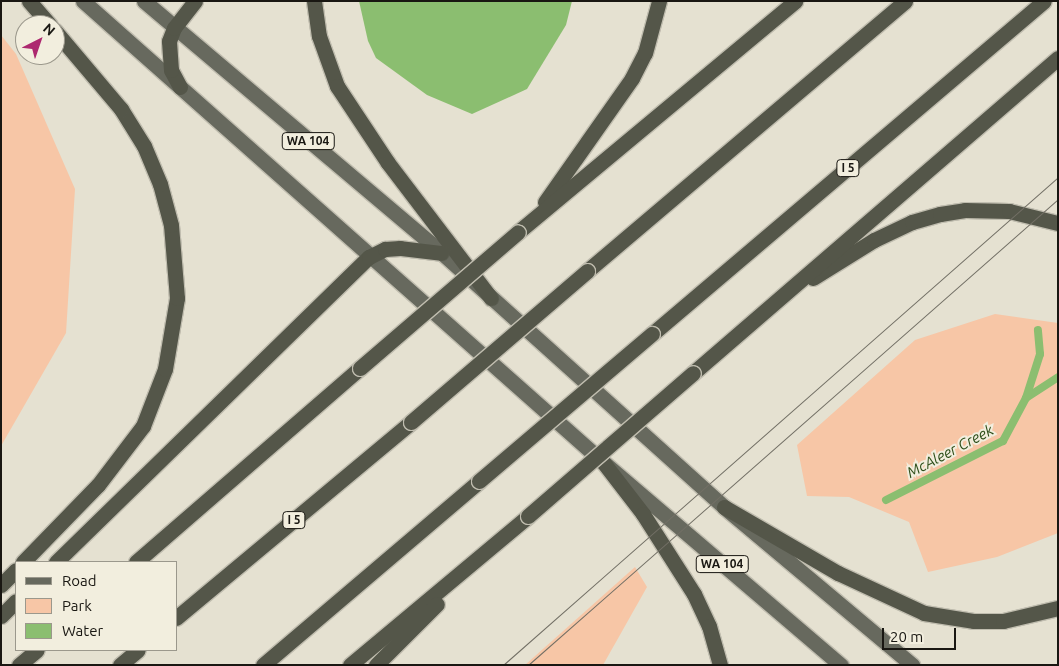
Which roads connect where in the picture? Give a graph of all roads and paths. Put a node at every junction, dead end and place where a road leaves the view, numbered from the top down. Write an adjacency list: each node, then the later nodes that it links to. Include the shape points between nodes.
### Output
1 (30, 1): 10 (highway)
2 (83, 1): 14 (main road, WA 104)
3 (144, 1): 11 (main road, WA 104)
4 (195, 1): 11 (highway)
5 (314, 1): 19 (highway, via 319,36 337,86 388,163)
6 (659, 1): 16 (highway, via 645,53 632,78 565,176)
7 (795, 1): 16 (highway)
8 (905, 1): 32 (highway, I 5, bridge)
9 (1044, 1): 37 (highway, I 5, bridge)
10 (42, 15)
11 (174, 28): 14 (highway, via 168,56); 17 (main road, WA 104)
12 (65, 43): 24 (highway, via 121,109 144,146 160,184 171,225 176,298 165,369 143,426 98,485)
13 (1058, 58): 20 (highway)
14 (180, 87): 18 (main road, WA 104)
15 (1058, 223): 20 (highway, via 1009,211 965,210 912,222 874,240)
16 (518, 232): 26 (highway, bridge)
17 (442, 254): 18 (highway, via 400,248 385,249); 19 (main road, WA 104)
18 (369, 257): 21 (main road, WA 104); 25 (highway)
19 (491, 298): 22 (main road, WA 104)
20 (766, 310): 23 (highway, bridge)
21 (604, 462): 40 (highway, via 643,514 694,594 709,626); 41 (main road, WA 104)
22 (724, 507): 30 (highway, via 838,573 924,613 974,622 1002,621); 42 (main road, WA 104)
23 (497, 542): 38 (highway); 39 (highway)
24 (25, 561)
25 (57, 561)
26 (137, 561)
27 (15, 571): 28 (highway)
28 (1, 585)
29 (15, 602): 31 (highway)
30 (1058, 608)
31 (1, 616)
32 (178, 616)
33 (35, 651): 35 (highway)
34 (137, 651): 36 (highway)
35 (20, 665)
36 (120, 665)
37 (264, 665)
38 (350, 665)
39 (376, 665)
40 (720, 665)
41 (842, 665)
42 (912, 665)

